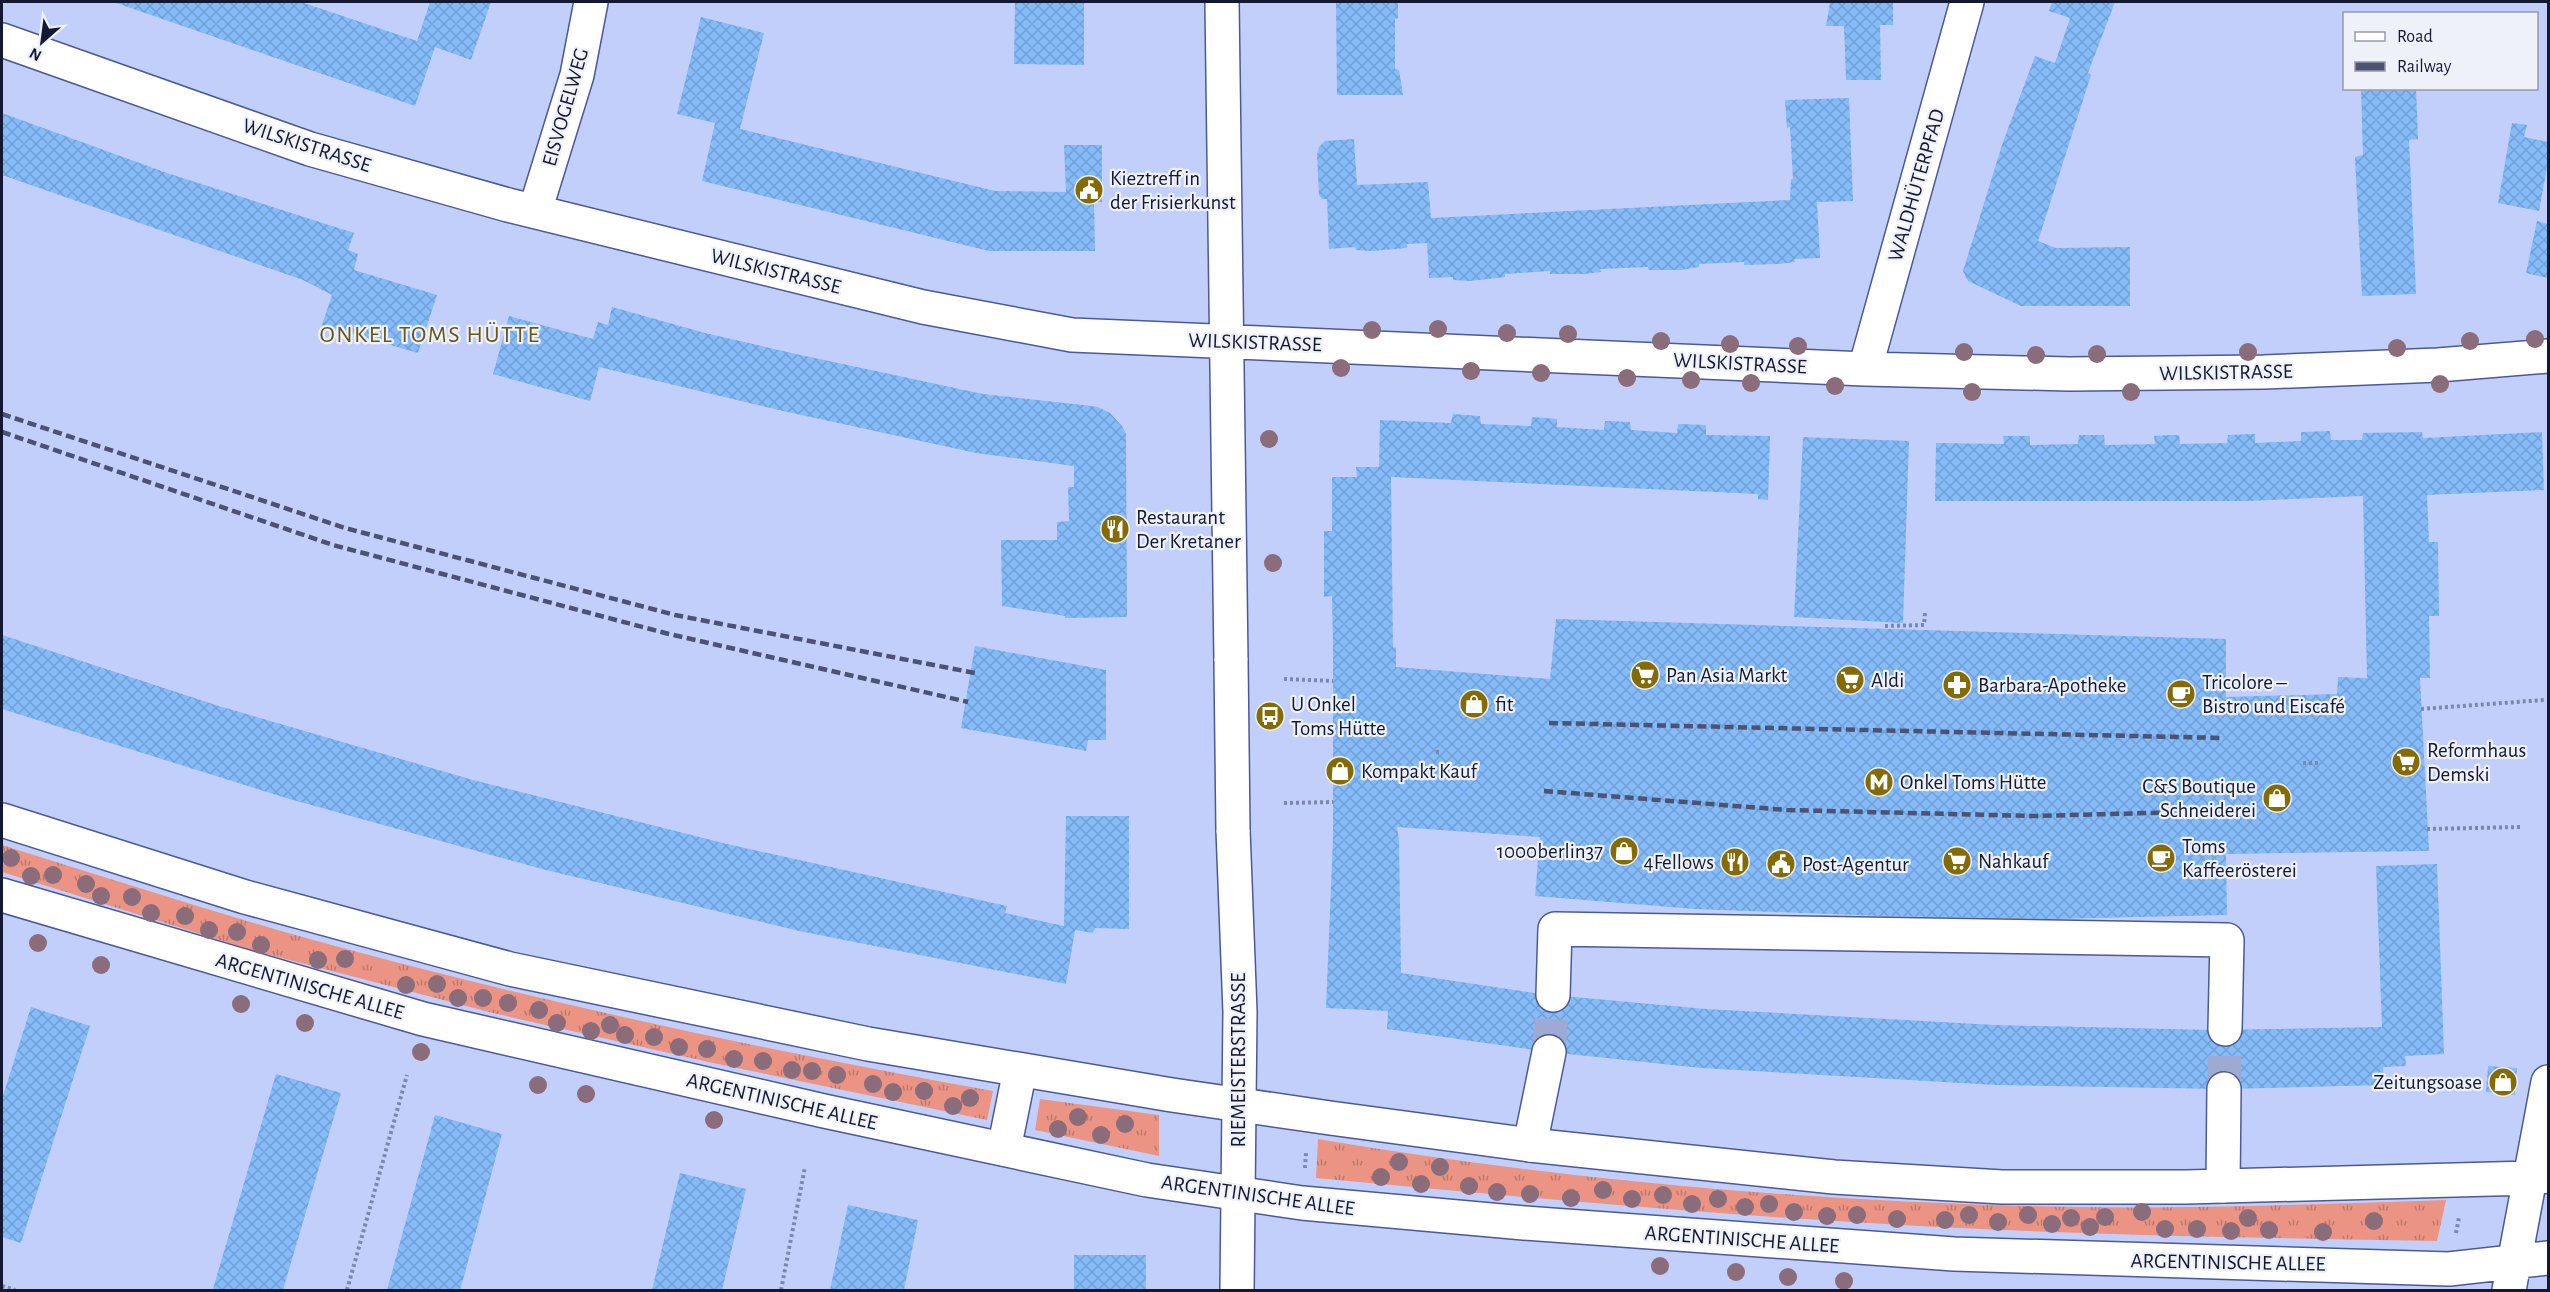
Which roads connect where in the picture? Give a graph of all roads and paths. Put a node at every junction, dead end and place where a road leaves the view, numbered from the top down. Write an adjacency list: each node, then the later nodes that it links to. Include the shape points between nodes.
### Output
1 (591, 2): 5 (main road, EISVOGELWEG, via 577,75)
2 (1222, 2): 6 (main road)
3 (1967, 2): 8 (main road, WALDHÜTERPFAD)
4 (2, 40): 5 (main road, WILSKISTRASSE, via 310,148)
5 (535, 212): 6 (main road, WILSKISTRASSE, via 923,307 1060,333)
6 (1227, 340): 8 (main road, WILSKISTRASSE); 30 (main road, RIEMEISTERSTRASSE, bridge)
7 (2548, 356): 8 (main road, WILSKISTRASSE, via 2264,372 2069,374)
8 (1865, 369)
9 (1925, 613): 10 (path, via 1924,625)
10 (1885, 626)
11 (1284, 679): 12 (path)
12 (1333, 681)
13 (2544, 700): 14 (path)
14 (2421, 709)
15 (2303, 763): 16 (path)
16 (2318, 763)
17 (1284, 802): 18 (path)
18 (1333, 802)
19 (2, 820): 26 (main road, via 245,897 510,969 868,1044)
20 (2521, 827): 21 (path)
21 (2427, 829)
22 (2, 895): 33 (main road, ARGENTINISCHE ALLEE, via 423,1019)
23 (1553, 995): 24 (main road, via 1555,929 2227,940)
24 (2225, 1029)
25 (1549, 1052): 31 (main road)
26 (1020, 1070): 30 (main road); 33 (main road)
27 (407, 1075): 45 (path)
28 (2548, 1082): 35 (main road)
29 (2224, 1089): 37 (main road)
30 (1239, 1104): 31 (main road); 38 (main road, RIEMEISTERSTRASSE)
31 (1530, 1146): 37 (main road, via 1846,1178 2002,1187)
32 (1306, 1148): 36 (path)
33 (1004, 1149): 38 (main road, ARGENTINISCHE ALLEE, via 1147,1180)
34 (805, 1167): 46 (path)
35 (2539, 1177): 37 (main road); 42 (main road)
36 (1304, 1178)
37 (2223, 1186)
38 (1238, 1194): 42 (main road, ARGENTINISCHE ALLEE, via 1513,1222 1954,1254 2449,1269); 47 (main road, RIEMEISTERSTRASSE)
39 (2460, 1210): 40 (path)
40 (2454, 1242)
41 (2548, 1258): 42 (main road, ARGENTINISCHE ALLEE)
42 (2511, 1276)
43 (2, 1286): 44 (path)
44 (15, 1290)
45 (347, 1290)
46 (781, 1290)
47 (1237, 1290)

